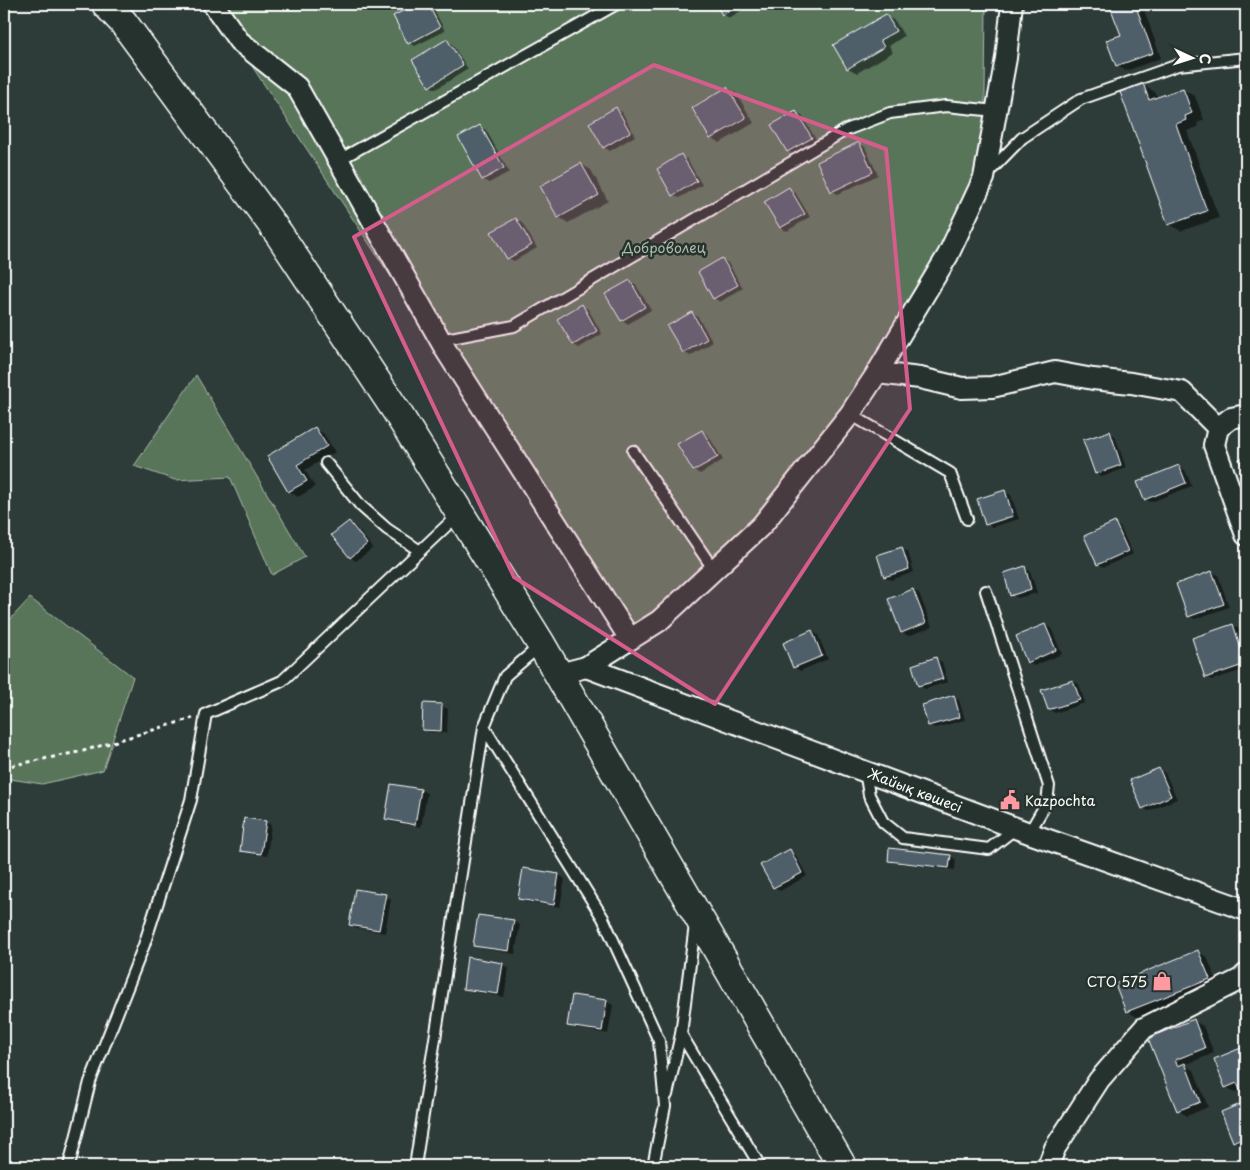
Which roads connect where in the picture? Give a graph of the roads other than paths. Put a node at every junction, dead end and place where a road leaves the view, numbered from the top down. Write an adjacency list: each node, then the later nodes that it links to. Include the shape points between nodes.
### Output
1 (106, 4): 16 (main road, via 123,22 279,234 397,412)
2 (213, 4): 7 (street, via 239,41 297,87)
3 (617, 4): 7 (lane)
4 (1012, 4): 6 (street)
5 (1246, 58): 8 (lane, via 1178,65 1081,99 1022,138)
6 (996, 111): 8 (street); 9 (lane, via 946,106 890,113 846,130 514,326)
7 (339, 160): 9 (street)
8 (984, 178): 10 (street, via 948,255)
9 (440, 340): 22 (street)
10 (877, 373): 11 (street); 13 (street, via 920,378 962,388 992,388 1055,372 1139,384 1182,392)
11 (850, 414): 17 (lane, via 950,473); 20 (street, via 762,525)
12 (1246, 415): 13 (street, via 1230,418)
13 (1218, 428): 18 (street, via 1214,445)
14 (633, 451): 20 (lane)
15 (326, 463): 19 (lane, via 361,506 387,529)
16 (459, 514): 19 (lane); 23 (main road)
17 (967, 520)
18 (1246, 535)
19 (420, 551): 34 (lane, via 282,681 206,714 191,800 144,945 90,1082)
20 (714, 570): 22 (street, via 659,620)
21 (986, 591): 28 (lane, via 1048,786 1048,802)
22 (630, 639): 24 (street)
23 (541, 644): 25 (main road); 26 (lane, via 505,676)
24 (586, 667): 25 (street); 27 (street, Жайық көшесі)
25 (559, 674): 30 (main road)
26 (484, 727): 33 (lane, via 603,918 659,1041); 35 (lane)
27 (865, 771): 28 (street, Жайық көшесі); 28 (lane, via 869,796 883,822 903,838 989,849)
28 (1023, 830): 29 (street, Жайық көшесі)
29 (1246, 910)
30 (697, 914): 32 (lane); 38 (main road)
31 (1246, 974): 39 (street, via 1144,1028 1099,1080 1055,1148)
32 (681, 1034): 33 (lane); 37 (lane)
33 (665, 1106): 36 (lane)
34 (69, 1166)
35 (415, 1166)
36 (653, 1166)
37 (760, 1166)
38 (842, 1166)
39 (1048, 1166)

